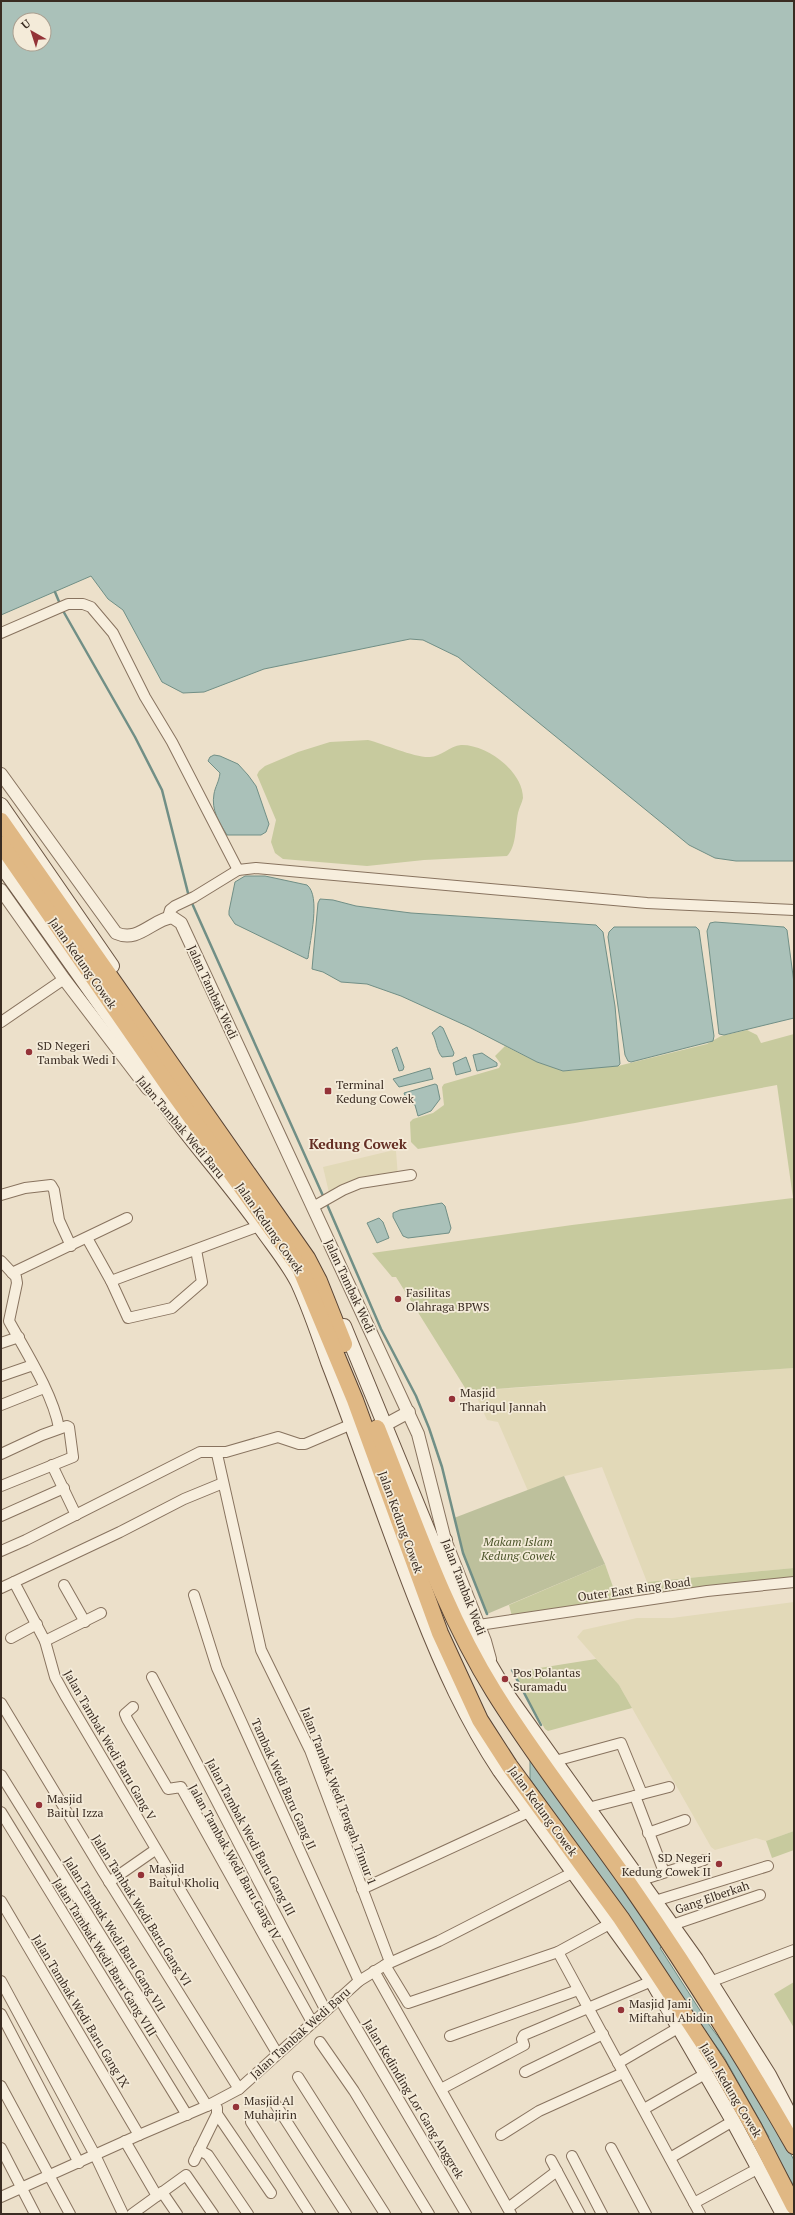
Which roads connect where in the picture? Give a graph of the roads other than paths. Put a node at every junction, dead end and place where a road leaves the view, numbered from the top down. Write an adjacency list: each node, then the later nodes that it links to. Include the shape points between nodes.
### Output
1 (1, 633): 7 (street, via 68,604 84,604 91,607 112,633)
2 (1, 774): 10 (street, via 116,933 128,936 137,934)
3 (1, 805): 33 (main road, Jalan Kedung Cowek, via 313,1254)
4 (1, 822): 62 (highway, Jalan Kedung Cowek, via 313,1268 457,1626 494,1693)
5 (1, 844): 50 (highway, Jalan Kedung Cowek, via 170,1088 300,1268 358,1407)
6 (1, 864): 13 (main road, via 121,1034 135,1063)
7 (238, 870): 9 (street, via 256,868 647,903); 10 (street, via 170,910)
8 (1, 890): 11 (street, Jalan Tambak Wedi Baru)
9 (794, 910)
10 (168, 917): 16 (street, Jalan Tambak Wedi, via 176,918 181,923)
11 (64, 979): 12 (street); 13 (street, Jalan Tambak Wedi Baru, via 137,1076)
12 (1, 1022)
13 (170, 1113): 18 (main road, Jalan Tambak Wedi Baru, via 218,1170)
14 (411, 1175): 16 (street, via 360,1183)
15 (1, 1195): 20 (street, via 25,1188 51,1185 59,1220)
16 (317, 1205): 31 (street, Jalan Tambak Wedi)
17 (127, 1218): 19 (street)
18 (259, 1226): 21 (street); 32 (main road, Jalan Tambak Wedi Baru, via 298,1284)
19 (87, 1238): 20 (street); 24 (street)
20 (71, 1246): 23 (street)
21 (196, 1250): 24 (street); 24 (street, via 202,1282 172,1308 128,1318)
22 (1, 1261): 23 (street)
23 (12, 1273): 25 (street, via 17,1283 8,1317)
24 (111, 1281)
25 (19, 1337): 26 (street); 27 (street)
26 (1, 1343)
27 (32, 1365): 28 (street); 29 (street)
28 (1, 1376)
29 (44, 1388): 30 (street); 34 (street)
30 (1, 1406)
31 (409, 1412): 33 (street); 43 (street, Jalan Tambak Wedi, via 418,1434)
32 (352, 1424): 36 (street, via 305,1444 278,1437); 45 (main road, Jalan Kedung Cowek)
33 (384, 1425): 43 (main road, Jalan Kedung Cowek)
34 (59, 1428): 35 (street); 37 (street, via 69,1427 74,1456)
35 (1, 1454)
36 (217, 1454): 38 (street, Jalan Tambak Wedi Tengah Timur 1); 41 (street, via 195,1454)
37 (52, 1465): 39 (street); 40 (street)
38 (223, 1483): 46 (street, via 184,1499); 79 (street, Jalan Tambak Wedi Tengah Timur 1, via 261,1650 310,1750)
39 (1, 1486)
40 (64, 1488): 41 (street); 42 (street)
41 (76, 1515): 44 (street)
42 (1, 1516)
43 (440, 1543): 55 (street, Jalan Tambak Wedi); 58 (main road, Jalan Kedung Cowek, via 467,1623)
44 (1, 1551)
45 (408, 1581): 50 (highway); 68 (main road, Jalan Kedung Cowek, via 435,1650 461,1705 483,1745)
46 (14, 1582): 49 (street); 54 (street, Jalan Tambak Wedi Baru Gang V)
47 (794, 1582): 55 (street, Outer East Ring Road, via 707,1591)
48 (64, 1585): 53 (street)
49 (1, 1588)
50 (425, 1590): 83 (highway, Jalan Kedung Cowek, via 455,1667 480,1720)
51 (194, 1595): 90 (street, Tambak Wedi Baru Gang II, via 217,1668)
52 (101, 1613): 53 (street)
53 (85, 1622): 57 (street)
54 (36, 1624): 56 (street); 57 (street, Jalan Tambak Wedi Baru Gang V)
55 (479, 1625): 58 (street, Jalan Tambak Wedi)
56 (11, 1638)
57 (45, 1641): 72 (street, Jalan Tambak Wedi Baru Gang V, via 55,1678)
58 (495, 1674): 62 (main road, Jalan Kedung Cowek)
59 (152, 1678): 96 (street, Jalan Tambak Wedi Baru Gang III)
60 (1, 1702): 77 (street, Jalan Tambak Wedi Baru Gang VI)
61 (133, 1706): 98 (street, Jalan Tambak Wedi Baru Gang IV, via 125,1714 127,1720 168,1789 181,1787)
62 (536, 1742): 63 (highway, Jalan Kedung Cowek)
63 (548, 1761): 66 (street, via 621,1743); 67 (main road, Jalan Kedung Cowek); 78 (highway, Jalan Kedung Cowek)
64 (1, 1775): 114 (street, Jalan Tambak Wedi Baru Gang VII)
65 (669, 1787): 66 (street)
66 (639, 1795): 67 (street); 71 (street)
67 (588, 1808): 78 (main road, Jalan Kedung Cowek)
68 (531, 1811): 75 (main road, Jalan Kedung Cowek); 79 (street)
69 (1, 1812): 117 (street, Jalan Tambak Wedi Baru Gang VIII)
70 (685, 1820): 71 (street)
71 (648, 1833): 76 (street)
72 (155, 1850): 77 (street); 104 (street, Jalan Tambak Wedi Baru Gang V)
73 (704, 1860): 76 (street)
74 (768, 1866): 82 (street)
75 (574, 1872): 83 (main road, Jalan Kedung Cowek); 87 (street, Jalan Tambak Wedi Baru, via 439,1941)
76 (664, 1872): 78 (street)
77 (109, 1882): 111 (street, Jalan Tambak Wedi Baru Gang VI)
78 (635, 1882): 82 (main road, Jalan Kedung Cowek); 100 (highway, Jalan Kedung Cowek)
79 (362, 1889): 87 (street, Jalan Tambak Wedi Tengah Timur 1)
80 (760, 1895): 84 (street, Gang Elberkah)
81 (1, 1901): 121 (street, Jalan Tambak Wedi Baru Gang IX)
82 (655, 1901): 84 (main road, Jalan Kedung Cowek)
83 (616, 1921): 86 (street); 91 (main road, Jalan Kedung Cowek); 100 (highway, Jalan Kedung Cowek)
84 (672, 1925): 92 (main road, Jalan Kedung Cowek)
85 (794, 1950): 92 (street)
86 (558, 1952): 87 (street, Jalan Tambak Wedi Tengah Timur 1, via 408,2003); 93 (street)
87 (387, 1964): 88 (street, Jalan Tambak Wedi Baru)
88 (375, 1973): 90 (street, Jalan Tambak Wedi Baru); 112 (street)
89 (1, 1981): 128 (street)
90 (358, 1981): 94 (street, Jalan Tambak Wedi Baru)
91 (652, 1981): 95 (street); 99 (main road, Jalan Kedung Cowek)
92 (710, 1982): 120 (main road, Jalan Kedung Cowek, via 769,2075)
93 (578, 1990): 95 (street); 102 (street)
94 (338, 1998): 96 (street, Jalan Tambak Wedi Baru); 156 (street, Jalan Kedinding Lor Gang Anggrek)
95 (589, 2008): 101 (street); 112 (street, via 524,2035 524,2045)
96 (326, 2009): 98 (street, Jalan Tambak Wedi Baru)
97 (1, 2014): 133 (street)
98 (312, 2022): 104 (street, Jalan Tambak Wedi Baru)
99 (678, 2028): 105 (main road, Jalan Kedung Cowek); 106 (street)
100 (708, 2028): 105 (highway, Jalan Kedung Cowek); 105 (highway, Jalan Kedung Cowek)
101 (603, 2034): 106 (street); 107 (street)
102 (450, 2036)
103 (320, 2042): 155 (street, via 354,2091)
104 (277, 2053): 111 (street, Jalan Tambak Wedi Baru)
105 (722, 2058): 115 (street); 118 (main road, Jalan Kedung Cowek); 124 (highway, Jalan Kedung Cowek); 142 (highway, Jalan Kedung Cowek)
106 (618, 2063): 108 (street)
107 (525, 2072)
108 (622, 2073): 115 (street); 122 (street, via 540,2111)
109 (298, 2077): 154 (street)
110 (1, 2086): 136 (street)
111 (239, 2089): 114 (street, Jalan Tambak Wedi Baru)
112 (442, 2089): 144 (street)
113 (274, 2102): 153 (street)
114 (211, 2105): 116 (street); 117 (street, Jalan Tambak Wedi Baru)
115 (644, 2109): 130 (street)
116 (217, 2114): 127 (street); 138 (street)
117 (187, 2115): 121 (street, Jalan Tambak Wedi Baru)
118 (733, 2121): 130 (street); 134 (main road, Jalan Kedung Cowek)
119 (251, 2122): 152 (street)
120 (794, 2122)
121 (139, 2134): 123 (street, Jalan Tambak Wedi Baru)
122 (501, 2135)
123 (125, 2141): 128 (street, Jalan Tambak Wedi Baru); 139 (street)
124 (794, 2146)
125 (1, 2148): 137 (street)
126 (611, 2148): 159 (street)
127 (199, 2150): 132 (street); 151 (street, via 208,2155)
128 (95, 2155): 133 (street, Jalan Tambak Wedi Baru); 147 (street)
129 (572, 2156): 158 (street)
130 (670, 2158): 141 (street)
131 (551, 2160): 135 (street)
132 (194, 2161)
133 (79, 2163): 136 (street, Jalan Tambak Wedi Baru)
134 (759, 2168): 141 (street); 161 (main road, Jalan Kedung Cowek)
135 (557, 2172): 144 (street); 157 (street)
136 (50, 2176): 137 (street, Jalan Tambak Wedi Baru); 146 (street)
137 (22, 2188): 140 (street, Jalan Tambak Wedi Baru); 145 (street)
138 (271, 2193)
139 (160, 2194): 143 (street); 149 (street); 150 (street, via 186,2175)
140 (1, 2197)
141 (694, 2203): 160 (street)
142 (794, 2206)
143 (145, 2210): 148 (street)
144 (510, 2211)
145 (35, 2214)
146 (70, 2214)
147 (124, 2214)
148 (132, 2214)
149 (177, 2214)
150 (213, 2214)
151 (248, 2214)
152 (310, 2214)
153 (346, 2214)
154 (385, 2214)
155 (428, 2214)
156 (466, 2214)
157 (580, 2214)
158 (602, 2214)
159 (646, 2214)
160 (700, 2214)
161 (782, 2214)

